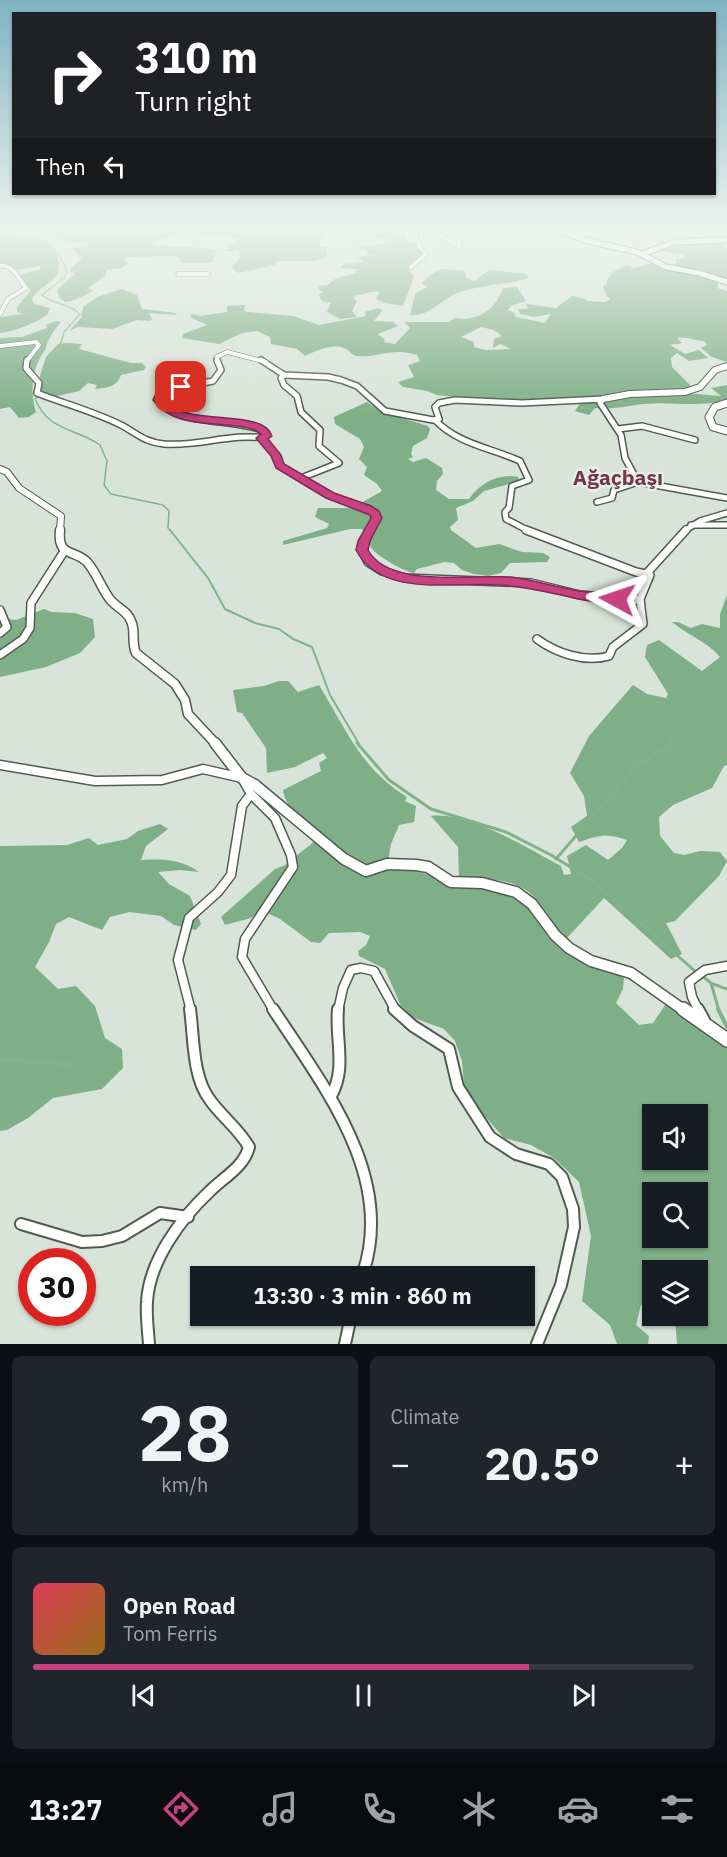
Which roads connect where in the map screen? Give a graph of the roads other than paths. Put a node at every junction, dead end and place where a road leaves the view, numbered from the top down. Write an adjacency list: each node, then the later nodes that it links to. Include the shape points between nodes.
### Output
1 (25, 289): 2 (street, via 6,299)
2 (0, 314)
3 (0, 346): 11 (street, via 39,344 25,358 27,372 39,383 37,393 122,426 143,440 185,445 244,435)
4 (727, 366): 6 (street, via 715,370 700,387 685,392)
5 (284, 375): 8 (street, via 341,380 357,386 385,411); 11 (street, via 267,362 227,352 217,357 221,370 218,377 206,384 171,388 158,397 175,415 248,424 265,431 266,436); 14 (street, via 282,382 295,391 302,412 320,430 320,446 339,463)
6 (603, 399): 8 (street, via 522,403 455,400 439,403 435,407 439,419); 9 (street, via 602,409)
7 (727, 403): 10 (main road, via 715,407 709,417 713,426)
8 (435, 420): 22 (street, via 462,441 520,461 529,480 512,486 505,512 509,521)
9 (618, 429): 12 (street, via 642,426); 15 (street, via 625,458)
10 (727, 431)
11 (261, 438): 14 (street, via 280,466)
12 (695, 440)
13 (0, 469): 21 (street, via 61,516 59,537)
14 (301, 478): 23 (street, via 330,496 375,513 362,550 368,562 382,572 405,578 496,580 580,596)
15 (638, 482): 16 (street); 17 (street, via 614,490 612,498)
16 (727, 498)
17 (597, 502)
18 (727, 513): 19 (street, via 704,517)
19 (692, 525): 20 (street); 22 (street)
20 (727, 525)
21 (65, 550): 27 (street, via 31,603 26,635); 29 (street, via 86,560 110,600 130,617 136,653 175,684 185,699 188,714 208,733)
22 (647, 573): 23 (street, via 650,575)
23 (640, 599): 26 (street, via 643,624 613,647 609,656 599,659 555,652)
24 (0, 610): 25 (street, via 7,627)
25 (0, 633)
26 (537, 639)
27 (0, 655)
28 (0, 765): 29 (street, via 95,781 162,780 203,769)
29 (242, 778): 30 (street); 32 (street, via 356,867 366,871 387,864 416,865 428,867 451,882 482,883 516,892 532,904 569,948 591,961 631,973)
30 (251, 794): 34 (street, via 274,818 293,867 245,939 242,957); 35 (street, via 242,806 231,875 189,918 178,960 190,1006 200,1081 209,1100 249,1147 246,1159 208,1192)
31 (727, 966): 32 (street, via 705,970 689,982 692,997)
32 (708, 1027): 33 (street)
33 (727, 1040)
34 (331, 1096): 37 (street, via 369,1187 371,1247); 41 (street, via 339,1086 341,1064 337,1020 340,995 351,970 374,971 394,1009 449,1049 458,1087 490,1137 516,1154 549,1164 562,1178 573,1209 574,1227 561,1285)
35 (188, 1217): 36 (street, via 160,1213 122,1236 82,1242); 39 (street, via 167,1242 153,1270 147,1301)
36 (21, 1224)
37 (365, 1266)
38 (349, 1326): 40 (street)
39 (149, 1344)
40 (345, 1344)
41 (537, 1344)

